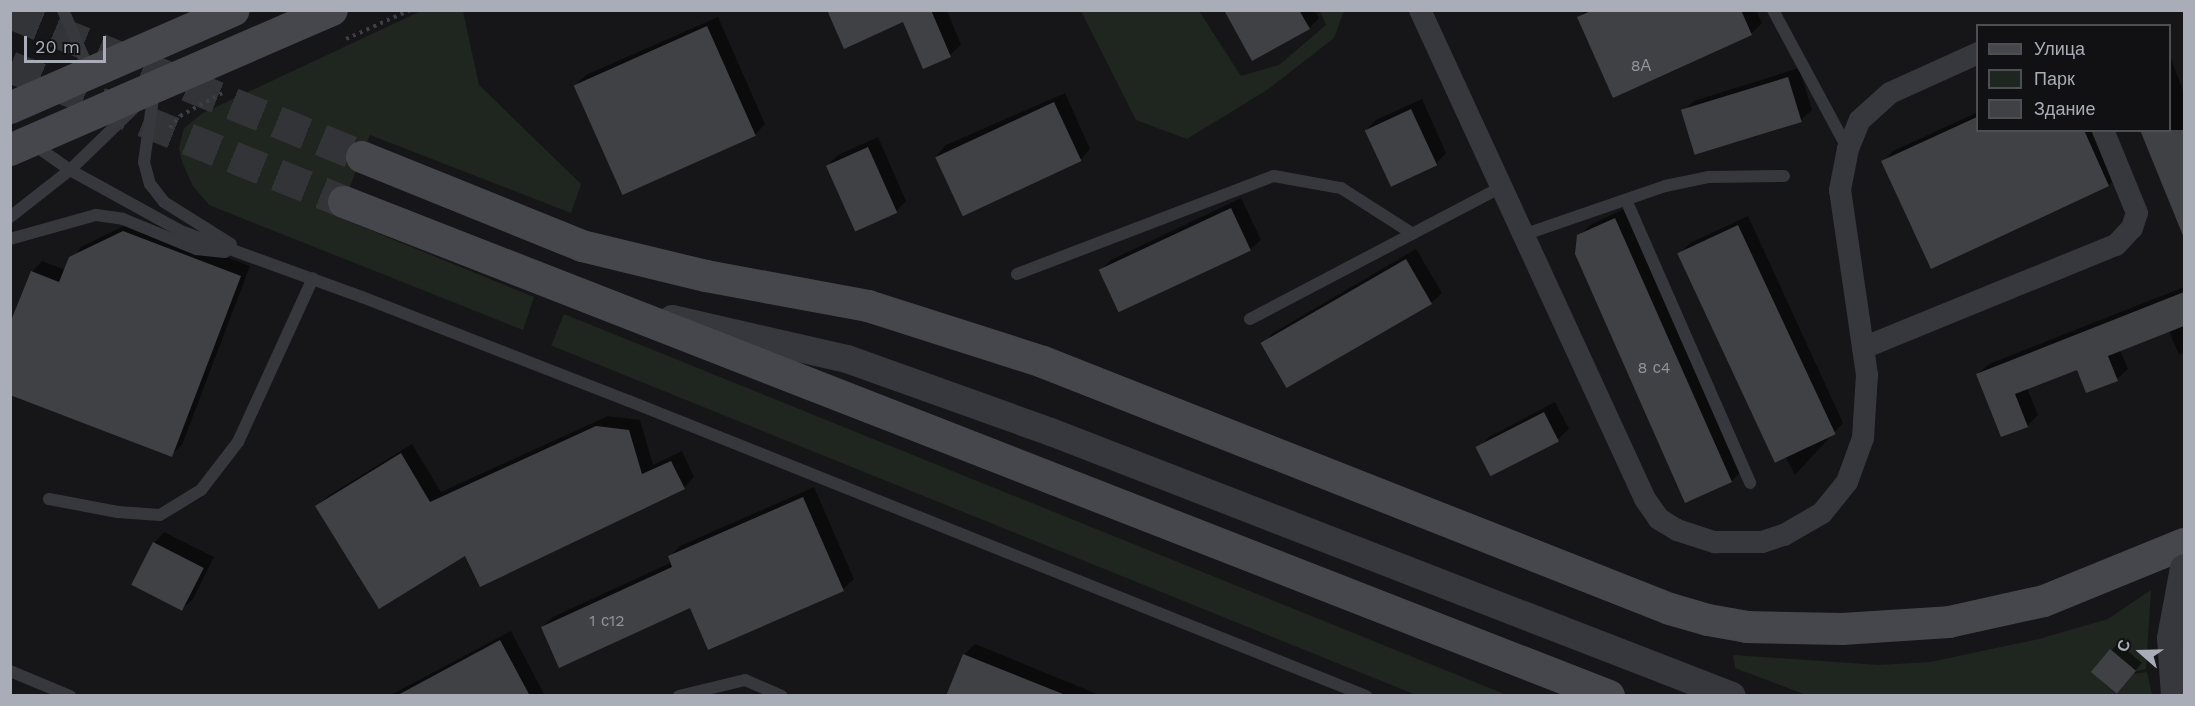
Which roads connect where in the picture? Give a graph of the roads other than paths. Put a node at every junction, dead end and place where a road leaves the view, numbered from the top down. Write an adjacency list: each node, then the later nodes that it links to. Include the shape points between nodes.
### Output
1 (63, 10): 7 (lane)
2 (234, 10): 7 (main road)
3 (332, 10): 8 (main road)
4 (1420, 10): 16 (street)
5 (1773, 10): 12 (lane)
6 (1976, 53): 12 (street, via 1890,93 1860,120)
7 (91, 73): 9 (main road)
8 (155, 87): 11 (main road); 14 (lane); 23 (lane, via 144,162 150,184 164,202)
9 (10, 108)
10 (2104, 132): 28 (street, via 2137,213 2132,228 2116,245)
11 (17, 142): 14 (lane)
12 (1848, 149): 28 (street, via 1840,190)
13 (362, 157): 31 (main road, via 582,246 706,276 868,306 1022,355 1670,609 1708,620 1746,627 1842,629 1949,622 2044,601)
14 (70, 170): 19 (lane); 23 (lane, via 183,232)
15 (1784, 176): 17 (lane, via 1709,177 1665,186)
16 (1501, 187): 20 (lane); 21 (street)
17 (1626, 200): 21 (lane); 29 (lane)
18 (344, 202): 26 (main road)
19 (10, 217)
20 (1413, 234): 24 (lane, via 1341,188 1274,176); 27 (lane)
21 (1523, 235): 28 (street, via 1646,499 1659,519 1695,538 1762,542 1806,525 1838,497 1857,462 1863,438 1868,375)
22 (10, 239): 23 (lane, via 96,215 123,219 196,249)
23 (247, 254): 25 (lane)
24 (1017, 274)
25 (313, 278): 30 (lane, via 238,442 201,490 160,514 118,512); 37 (lane)
26 (609, 305): 38 (main road); 39 (street, via 847,359 1051,432)
27 (1250, 319)
28 (1863, 348)
29 (1750, 483)
30 (49, 498)
31 (2184, 544)
32 (2184, 568): 40 (street, bridge, via 2171,638)
33 (10, 671): 34 (lane)
34 (70, 696)
35 (678, 696): 36 (lane, via 745,680)
36 (782, 696)
37 (1366, 696)
38 (1609, 696)
39 (1732, 696)
40 (2175, 696)

